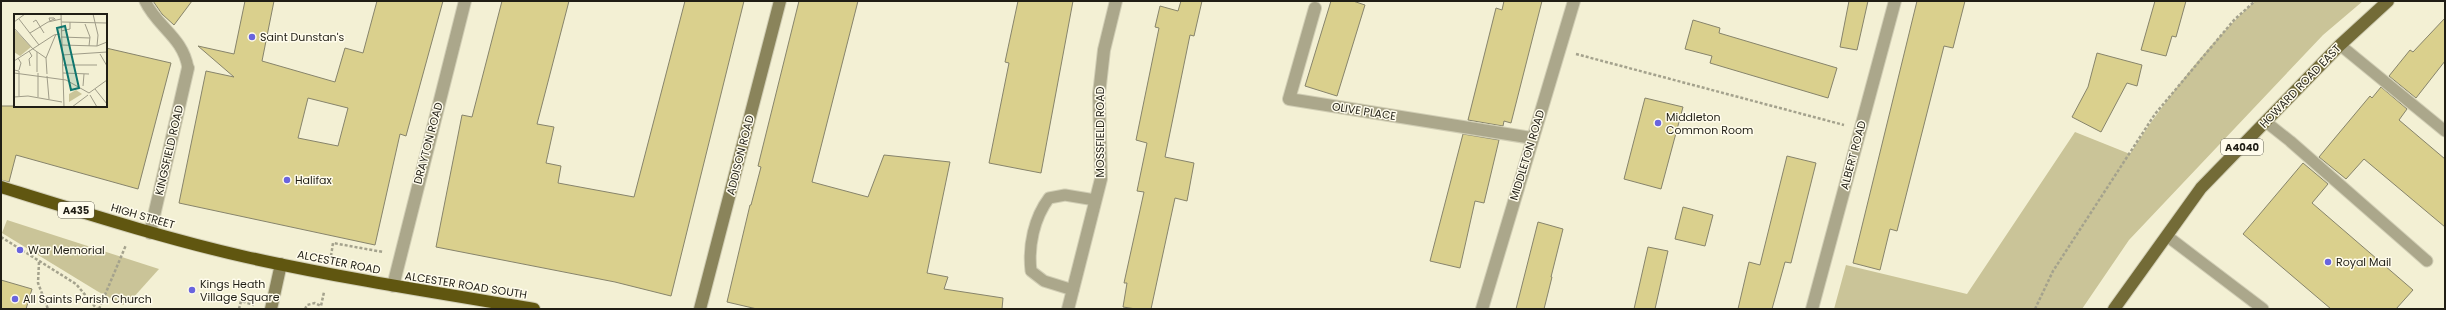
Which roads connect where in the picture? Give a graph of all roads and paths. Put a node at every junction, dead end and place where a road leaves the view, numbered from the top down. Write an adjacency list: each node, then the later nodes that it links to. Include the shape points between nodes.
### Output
1 (145, 1): 12 (lane, via 151,14 186,54)
2 (465, 1): 26 (street, DRAYTON ROAD)
3 (780, 1): 32 (main road, ADDISON ROAD)
4 (1116, 1): 18 (street, MOSSFIELD ROAD, via 1104,50 1098,94 1101,178)
5 (1574, 1): 11 (street, MIDDLETON ROAD)
6 (1895, 1): 14 (street, ALBERT ROAD)
7 (2255, 1): 36 (path, via 2234,20 2156,114 2053,271)
8 (2388, 1): 10 (main road, HOWARD ROAD EAST / A4040)
9 (1315, 8): 16 (street, OLIVE PLACE, via 1289,99)
10 (2340, 45): 13 (main road, HOWARD ROAD EAST / A4040); 15 (lane)
11 (1560, 49): 14 (path); 16 (street, MIDDLETON ROAD)
12 (188, 68): 20 (street, KINGSFIELD ROAD)
13 (2266, 122): 21 (main road, HOWARD ROAD EAST / A4040, via 2201,188); 23 (lane)
14 (1860, 130): 35 (street, ALBERT ROAD)
15 (2445, 131)
16 (1532, 138): 34 (street, MIDDLETON ROAD)
17 (1, 188): 19 (highway, HIGH STREET / A435)
18 (1095, 200): 27 (street, MOSSFIELD ROAD); 27 (lane, via 1065,195 1049,198 1040,210 1029,254 1031,271 1044,281)
19 (133, 228): 20 (highway, HIGH STREET / A435); 29 (path)
20 (150, 233): 25 (highway, HIGH STREET / A435)
21 (2167, 236): 37 (main road, HOWARD ROAD EAST / A4040); 38 (lane)
22 (1, 237): 24 (path)
23 (2427, 261)
24 (39, 262): 28 (path, via 38,283); 29 (path, via 76,284)
25 (281, 264): 26 (highway, ALCESTER ROAD / A435); 30 (main road)
26 (393, 286): 31 (highway, ALCESTER ROAD SOUTH / A435)
27 (1073, 290): 33 (street, MOSSFIELD ROAD)
28 (48, 309)
29 (98, 309)
30 (271, 309)
31 (534, 309)
32 (700, 309)
33 (1068, 309)
34 (1482, 309)
35 (1812, 309)
36 (2035, 309)
37 (2114, 309)
38 (2263, 309)

